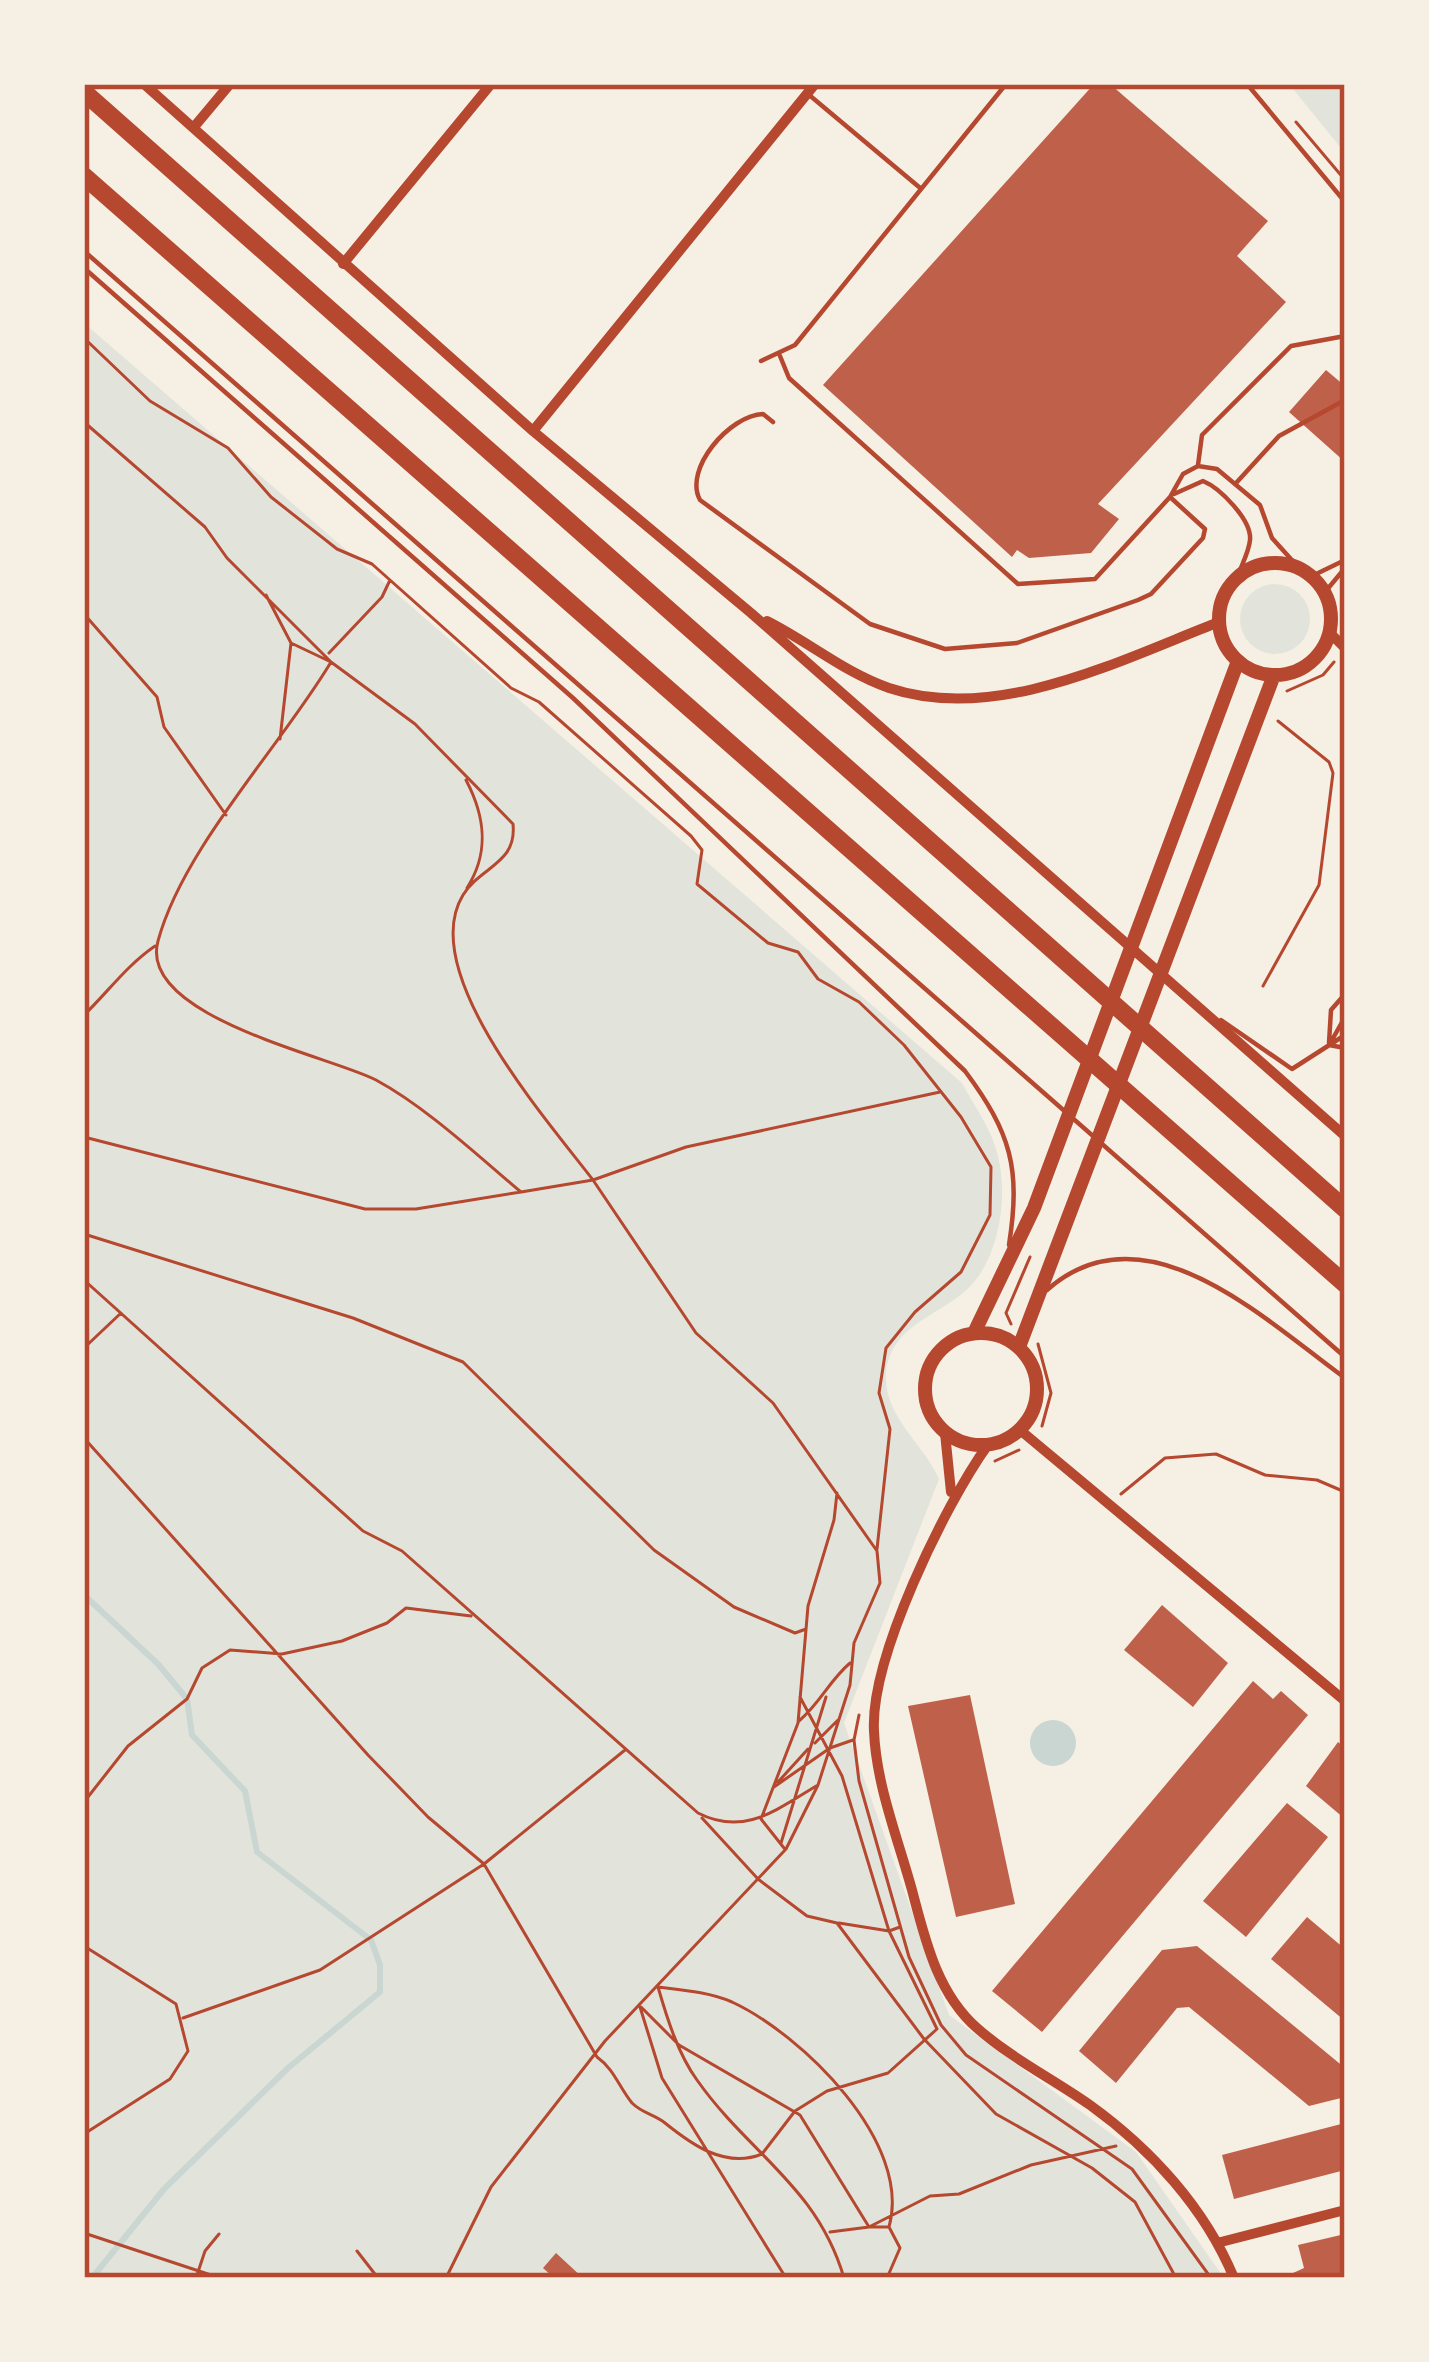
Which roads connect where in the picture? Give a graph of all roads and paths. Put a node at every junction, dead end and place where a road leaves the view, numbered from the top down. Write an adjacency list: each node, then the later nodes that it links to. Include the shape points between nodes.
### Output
1 (144, 84): 8 (street)
2 (230, 84): 8 (street)
3 (491, 84): 13 (street)
4 (1006, 84): 10 (lane)
5 (1247, 84): 11 (lane)
6 (811, 89): 10 (lane); 22 (street)
7 (84, 92): 65 (highway)
8 (194, 127): 13 (street)
9 (84, 180): 53 (highway)
10 (919, 187): 17 (lane)
11 (1345, 202)
12 (84, 251): 79 (lane)
13 (344, 264): 22 (street)
14 (84, 268): 67 (lane, via 573,698 965,1071 1011,1148 1016,1196)
15 (1345, 336): 23 (lane, via 1291,346 1202,435)
16 (84, 338): 29 (path, via 150,401 228,448 271,497)
17 (780, 356): 18 (lane); 25 (lane, via 789,378 1018,584 1095,579)
18 (761, 361)
19 (1345, 400): 24 (lane, via 1279,436)
20 (84, 422): 31 (path, via 205,527)
21 (773, 422): 25 (lane, via 763,414 742,419 696,468 700,500 870,624 945,650 1017,643 1151,594 1203,538 1204,529)
22 (533, 431): 33 (street)
23 (1198, 466): 24 (lane); 25 (lane)
24 (1237, 482): 27 (lane)
25 (1170, 497): 28 (lane, via 1203,481 1248,526)
26 (1345, 564): 27 (lane); 30 (lane)
27 (1305, 572): 28 (street, via 1267,564); 30 (street)
28 (1237, 578): 35 (street)
29 (391, 580): 39 (path); 60 (path, via 692,836 702,850 698,884 717,904 768,943 798,952 818,979 859,1002)
30 (1333, 590): 32 (path); 36 (street)
31 (266, 593): 37 (path); 39 (path)
32 (1345, 608)
33 (751, 613): 35 (street, via 840,665 932,697 994,697 1057,682); 54 (street)
34 (84, 614): 48 (path, via 157,697 164,727)
35 (1219, 622): 41 (street)
36 (1330, 633): 38 (street); 43 (street, via 1303,668)
37 (291, 643): 42 (path); 46 (path)
38 (1345, 649)
39 (328, 655): 42 (path)
40 (1335, 660): 44 (path)
41 (1238, 661): 43 (street); 67 (street)
42 (332, 662): 46 (path); 47 (path, via 415,724)
43 (1274, 675): 72 (street)
44 (1279, 698)
45 (1272, 716): 51 (path, via 1334,773 1319,885)
46 (280, 741): 48 (path)
47 (465, 778): 49 (path, via 483,814 481,866); 49 (path, via 503,808 515,842)
48 (227, 816): 50 (path)
49 (463, 893): 63 (path, via 454,921 466,995)
50 (156, 945): 55 (path, via 124,967); 64 (path, via 172,984 206,1008 274,1047 373,1078)
51 (1263, 986)
52 (1345, 994): 58 (lane, via 1331,1010)
53 (1023, 1001): 70 (highway); 71 (highway, via 1042,1031)
54 (1198, 1004): 58 (lane, via 1292,1069); 61 (street)
55 (84, 1016)
56 (1345, 1018): 58 (lane)
57 (1345, 1035): 58 (lane)
58 (1329, 1045): 59 (lane)
59 (1345, 1046)
60 (941, 1091): 63 (path, via 686,1147); 90 (path, via 991,1167 990,1215 961,1272 886,1348 879,1393 890,1429)
61 (1345, 1136)
62 (84, 1137): 64 (path, via 365,1209)
63 (593, 1180): 64 (path); 86 (path, via 696,1334 773,1403)
64 (521, 1192)
65 (1345, 1209)
66 (84, 1234): 92 (path, via 353,1318 464,1362 654,1550 734,1606 794,1633)
67 (1004, 1276): 75 (street)
68 (1023, 1276): 74 (path, via 1006,1313)
69 (86, 1284): 73 (path)
70 (1345, 1284)
71 (1345, 1299)
72 (1031, 1306): 77 (street); 80 (lane, via 1097,1260 1151,1259 1223,1290)
73 (121, 1312): 78 (path); 91 (path, via 363,1531 402,1551)
74 (1015, 1327)
75 (974, 1333): 77 (street); 83 (street, via 942,1348 925,1378 928,1408)
76 (1037, 1341): 81 (path, via 1050,1377)
77 (1019, 1347): 82 (street, via 1038,1391)
78 (84, 1348)
79 (1345, 1357)
80 (1345, 1378)
81 (1049, 1411)
82 (1020, 1430): 85 (street); 89 (street)
83 (945, 1433): 85 (street); 88 (street)
84 (84, 1438): 93 (path)
85 (987, 1446): 88 (street)
86 (837, 1491): 90 (path); 92 (path)
87 (1345, 1492): 89 (path, via 1265,1475 1216,1454 1193,1455 1165,1458)
88 (951, 1495): 130 (street, via 873,1711 877,1760 926,1939 948,1993 975,2027)
89 (1111, 1505): 97 (street)
90 (877, 1550): 94 (path, via 880,1583)
91 (473, 1616): 93 (path, via 406,1608 342,1641); 105 (path)
92 (806, 1629): 95 (path)
93 (283, 1654): 110 (path, via 230,1650 202,1668 187,1699 128,1746); 115 (path, via 398,1786)
94 (852, 1661): 96 (path); 99 (path)
95 (800, 1697): 98 (path); 100 (path)
96 (826, 1697): 98 (path); 101 (path)
97 (1345, 1701)
98 (809, 1713): 100 (path); 101 (path)
99 (840, 1718): 102 (path); 104 (path)
100 (798, 1723): 108 (path)
101 (818, 1728): 102 (path); 103 (path)
102 (822, 1736): 103 (path); 104 (path)
103 (812, 1746): 106 (path); 108 (path)
104 (830, 1748): 106 (path); 107 (path); 118 (path, via 854,1740); 119 (path)
105 (626, 1749): 111 (path); 115 (path)
106 (806, 1764): 108 (path); 109 (path)
107 (818, 1785): 109 (path); 114 (path)
108 (773, 1788): 112 (path)
109 (796, 1797): 112 (path); 113 (path)
110 (84, 1802)
111 (698, 1814): 112 (path, via 732,1826); 116 (path)
112 (761, 1819): 113 (path)
113 (781, 1843): 114 (path)
114 (785, 1849): 116 (path)
115 (484, 1864): 123 (path, via 320,1970); 126 (path)
116 (758, 1880): 117 (path, via 807,1916); 121 (path)
117 (837, 1923): 119 (path); 124 (path)
118 (900, 1927): 119 (path); 131 (path, via 941,2025 966,2055)
119 (889, 1931): 124 (path, via 937,2029)
120 (84, 1946): 123 (path, via 176,2004)
121 (658, 1987): 122 (path); 125 (path); 127 (path, via 730,2001)
122 (640, 2006): 125 (path); 126 (path); 132 (path, via 662,2078)
123 (183, 2018): 129 (path, via 188,2051 170,2079)
124 (924, 2039): 127 (path, via 888,2073); 134 (path, via 996,2114)
125 (679, 2045): 128 (path); 133 (path, via 696,2079)
126 (597, 2057): 132 (path, via 634,2105); 148 (path, via 491,2187)
127 (840, 2087): 128 (path); 136 (path, via 871,2132)
128 (795, 2111): 133 (path); 137 (path)
129 (84, 2134)
130 (1134, 2140): 131 (path); 142 (street)
131 (1108, 2150): 134 (path); 153 (path, via 1153,2192)
132 (705, 2151): 133 (path); 149 (path)
133 (762, 2154): 139 (path)
134 (1063, 2156): 136 (path); 152 (path, via 1135,2202)
135 (1345, 2210): 142 (street)
136 (894, 2211): 137 (path); 138 (path)
137 (868, 2227): 138 (path); 139 (path)
138 (889, 2227): 151 (path, via 899,2248)
139 (829, 2232): 150 (path)
140 (84, 2233): 144 (path)
141 (219, 2234): 144 (path)
142 (1217, 2243): 154 (street)
143 (357, 2251): 147 (path)
144 (197, 2270): 145 (path); 146 (path)
145 (196, 2278)
146 (222, 2278)
147 (378, 2278)
148 (446, 2278)
149 (786, 2278)
150 (844, 2278)
151 (887, 2278)
152 (1176, 2278)
153 (1210, 2278)
154 (1234, 2278)

